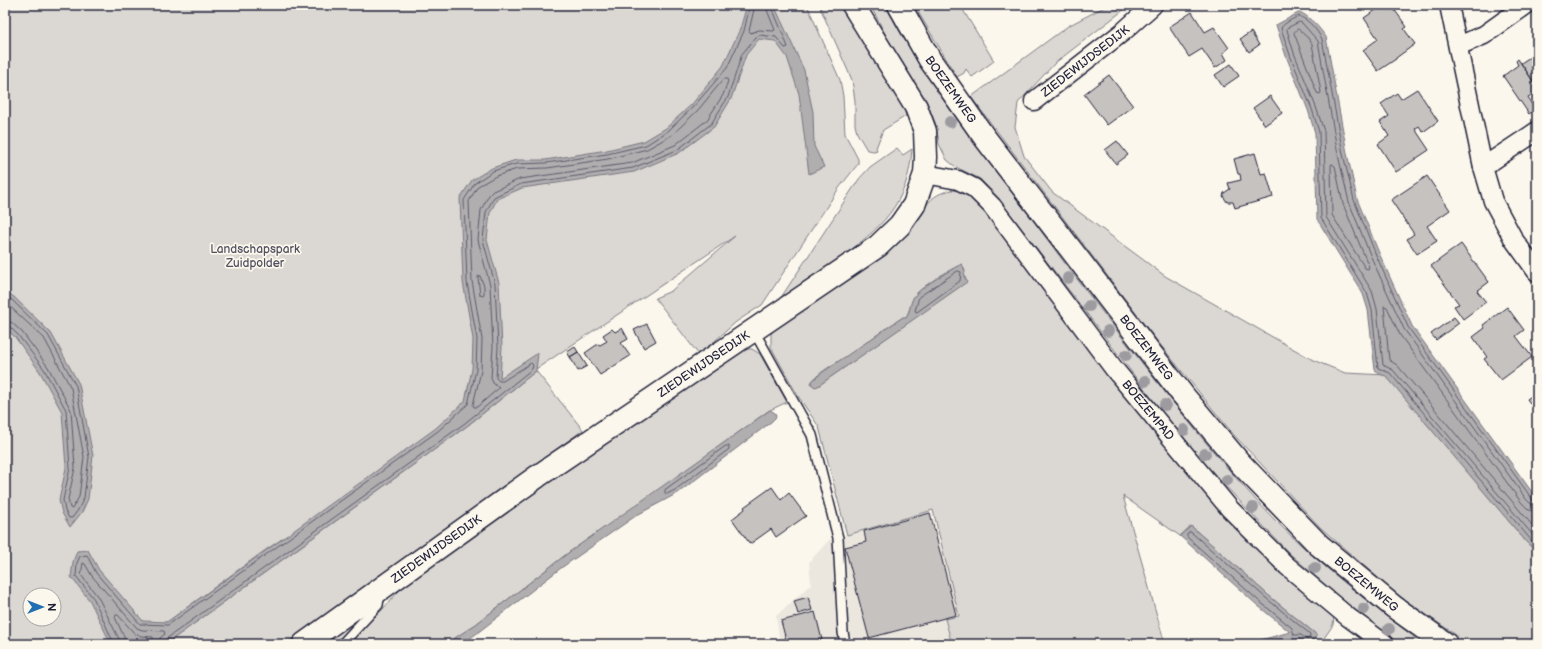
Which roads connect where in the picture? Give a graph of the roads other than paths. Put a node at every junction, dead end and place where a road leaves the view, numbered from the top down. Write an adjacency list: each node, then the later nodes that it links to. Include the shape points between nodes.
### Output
1 (853, 5): 10 (street, ZIEDEWIJDSEDIJK, via 916,107 925,131)
2 (899, 5): 18 (street, BOEZEMWEG, via 930,60 985,138 1178,389 1235,458 1319,545 1394,607)
3 (1153, 5): 7 (street, ZIEDEWIJDSEDIJK, via 1124,31)
4 (1449, 5): 6 (street)
5 (1526, 5): 6 (street, via 1484,35)
6 (1458, 46): 9 (street)
7 (1034, 101)
8 (1537, 131): 9 (street)
9 (1483, 168): 11 (street, via 1493,201 1514,240)
10 (924, 174): 12 (street, ZIEDEWIJDSEDIJK, via 914,205 900,225 878,246); 17 (street, BOEZEMPAD, via 958,180 974,188 992,206 1115,370 1230,509 1286,566)
11 (1537, 272)
12 (754, 331): 13 (street, ZIEDEWIJDSEDIJK, via 538,476); 16 (lane, via 812,435 838,538 843,632)
13 (380, 590): 14 (street, ZIEDEWIJDSEDIJK); 15 (lane, via 378,605)
14 (304, 644)
15 (342, 644)
16 (846, 644)
17 (1385, 644)
18 (1446, 644)

